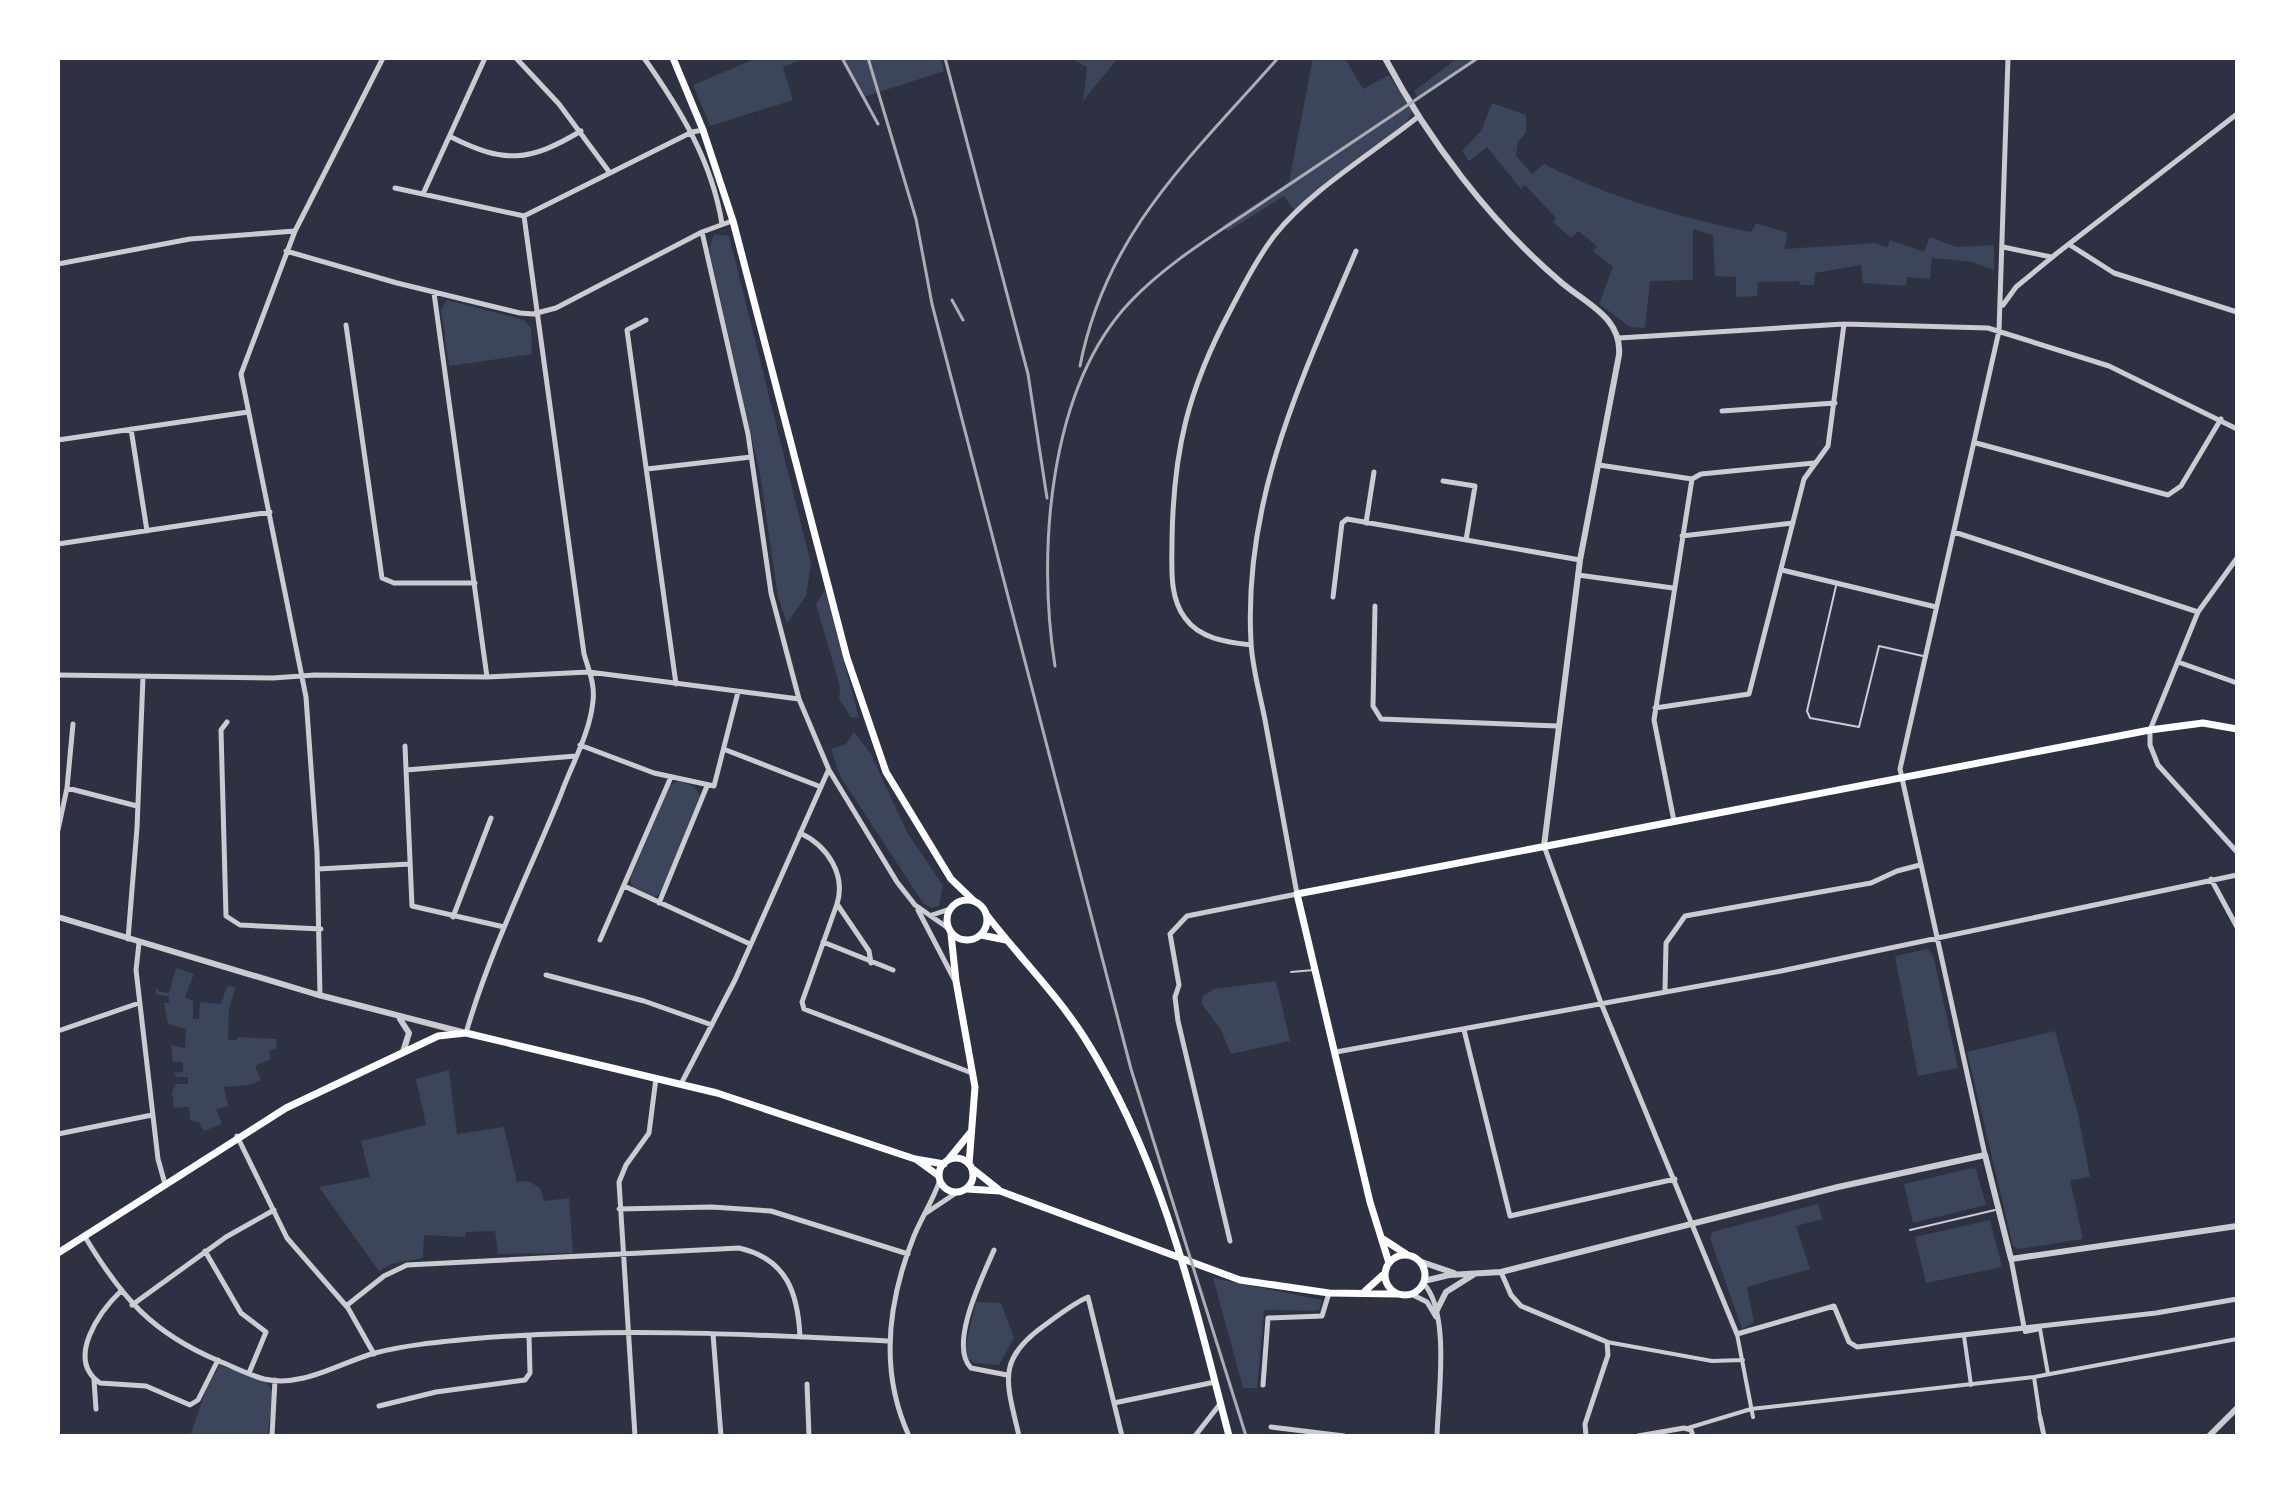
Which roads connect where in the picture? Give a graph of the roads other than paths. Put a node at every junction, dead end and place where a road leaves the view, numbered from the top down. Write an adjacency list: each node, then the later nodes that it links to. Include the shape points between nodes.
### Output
1 (383, 58): 20 (street)
2 (485, 58): 13 (street)
3 (516, 58): 11 (street)
4 (644, 58): 12 (street)
5 (673, 58): 10 (main road)
6 (1385, 58): 9 (street)
7 (2008, 58): 23 (street)
8 (2237, 114): 22 (street)
9 (1419, 116): 36 (street, via 1500,221 1547,270 1608,319); 71 (street, via 1275,235 1223,324 1189,400 1175,470 1175,597 1200,632)
10 (703, 130): 12 (street); 18 (main road)
11 (581, 131): 13 (street, via 523,157 495,156); 14 (street)
12 (692, 132): 14 (street); 19 (street, via 710,174)
13 (451, 137): 16 (street)
14 (610, 173): 17 (street)
15 (395, 188): 16 (street)
16 (423, 194): 17 (street)
17 (524, 216): 31 (street)
18 (733, 221): 19 (street); 111 (main road, via 847,658 886,772)
19 (722, 224): 21 (street)
20 (295, 231): 24 (street); 27 (street, via 190,239)
21 (702, 232): 31 (street); 45 (street)
22 (2070, 245): 26 (street); 30 (street, via 2114,273)
23 (2003, 247): 26 (street); 29 (street)
24 (286, 251): 28 (street); 39 (street, via 241,368)
25 (1356, 251): 71 (street, via 1274,453 1255,559)
26 (2052, 257): 29 (street, via 2016,287)
27 (58, 264)
28 (434, 293): 31 (street); 64 (street)
29 (2002, 309): 35 (street)
30 (2237, 312)
31 (536, 314): 74 (street)
32 (646, 320): 48 (street, via 627,330)
33 (1844, 324): 35 (street); 36 (street); 37 (street)
34 (346, 325): 64 (street, via 382,578 394,583)
35 (1999, 331): 40 (street, via 2109,366); 44 (street)
36 (1619, 338): 47 (street)
37 (1835, 403): 38 (street); 46 (street, via 1828,446)
38 (1722, 411)
39 (248, 412): 41 (street); 52 (street)
40 (2221, 419): 42 (street); 44 (street, via 2181,486 2168,495)
41 (131, 429): 43 (street); 55 (street)
42 (2237, 429)
43 (58, 440)
44 (1976, 443): 56 (street)
45 (751, 457): 48 (street); 82 (street, via 771,593)
46 (1815, 463): 50 (street); 54 (street, via 1804,479)
47 (1599, 465): 50 (street); 61 (street)
48 (647, 469): 80 (street)
49 (1374, 472): 53 (street)
50 (1692, 479): 57 (street)
51 (1443, 481): 58 (street, via 1475,486)
52 (270, 512): 55 (street); 78 (street)
53 (1366, 523): 58 (street); 67 (street, via 1342,523)
54 (1793, 523): 57 (street); 62 (street)
55 (147, 531): 59 (street)
56 (1954, 532): 69 (street); 70 (street)
57 (1682, 536): 66 (street)
58 (1466, 540): 61 (street)
59 (58, 544)
60 (2237, 558): 70 (street)
61 (1580, 560): 63 (street)
62 (1782, 570): 65 (street); 83 (street, via 1749,694)
63 (1578, 575): 66 (street); 86 (street)
64 (475, 583): 77 (street)
65 (1836, 585): 69 (street); 72 (lane, via 1807,711 1810,718 1859,727 1879,646)
66 (1673, 588): 83 (street)
67 (1333, 597)
68 (1375, 606): 86 (street, via 1373,706 1381,719)
69 (1936, 607): 72 (street)
70 (2198, 612): 73 (street)
71 (1251, 645): 114 (street)
72 (1925, 657): 96 (street)
73 (2178, 662): 79 (street); 88 (street)
74 (589, 672): 77 (street); 80 (street); 89 (street, via 593,704)
75 (58, 675): 76 (street)
76 (143, 677): 78 (street); 100 (street)
77 (487, 677): 78 (street)
78 (303, 678): 109 (street)
79 (2237, 683)
80 (676, 684): 81 (street)
81 (738, 692): 82 (street); 91 (street)
82 (799, 699): 94 (street)
83 (1655, 708): 102 (street)
84 (227, 722): 126 (street, via 221,730 226,916 240,925)
85 (73, 724): 99 (street)
86 (1558, 726): 105 (street)
87 (2237, 729): 88 (main road, via 2203,723)
88 (2150, 730): 96 (main road); 106 (street, via 2158,765)
89 (580, 745): 92 (street); 95 (street)
90 (405, 746): 93 (street)
91 (726, 750): 97 (street, via 718,783); 98 (street)
92 (576, 756): 93 (street); 124 (street)
93 (406, 770): 107 (street)
94 (829, 770): 98 (street); 118 (street)
95 (671, 777): 97 (street); 113 (street)
96 (1901, 778): 102 (main road); 108 (street)
97 (707, 786): 116 (street)
98 (821, 787): 104 (street)
99 (67, 788): 100 (street); 103 (street)
100 (137, 806): 130 (street)
101 (491, 818): 123 (street)
102 (1674, 821): 105 (main road)
103 (58, 830)
104 (800, 833): 117 (street, via 823,851 838,873); 136 (street)
105 (1544, 846): 114 (main road); 147 (street)
106 (2237, 852)
107 (410, 864): 109 (street); 123 (street, via 412,906)
108 (1920, 865): 129 (street); 144 (street, via 1871,883 1685,916 1666,943)
109 (318, 869): 126 (street)
110 (2237, 875): 112 (street)
111 (951, 879): 115 (main road); 119 (main road)
112 (2211, 879): 125 (street); 129 (street)
113 (623, 886): 116 (street); 131 (street)
114 (1297, 894): 139 (main road); 181 (street, via 1187,916 1170,934 1179,985 1178,1021)
115 (974, 901): 119 (main road); 120 (main road)
116 (659, 903): 136 (street)
117 (837, 904): 134 (street); 138 (street, via 869,951)
118 (915, 905): 121 (street); 143 (street)
119 (952, 906): 121 (street); 127 (main road)
120 (986, 914): 128 (main road); 133 (main road)
121 (931, 915): 127 (street)
122 (58, 917): 130 (street)
123 (453, 917): 124 (street)
124 (504, 927): 152 (street, via 481,979)
125 (2237, 927)
126 (321, 929): 145 (street)
127 (949, 931): 132 (main road); 137 (main road)
128 (981, 935): 132 (main road); 133 (main road)
129 (1936, 937): 144 (street); 162 (street)
130 (128, 939): 135 (street)
131 (600, 940)
132 (970, 941): 137 (main road)
133 (1008, 941): 225 (main road, via 1063,1006 1135,1129 1169,1213)
134 (823, 942): 138 (street); 155 (street, via 802,1002 808,1013)
135 (139, 943): 145 (street); 146 (street)
136 (750, 944): 149 (street)
137 (956, 960): 143 (main road)
138 (871, 963): 140 (street)
139 (1315, 969): 141 (lane); 154 (main road)
140 (893, 970)
141 (1291, 972)
142 (546, 975): 149 (street)
143 (956, 981): 155 (main road)
144 (1665, 990): 147 (street)
145 (320, 996): 148 (street)
146 (139, 1003): 151 (street); 158 (street)
147 (1601, 1003): 150 (street); 167 (street)
148 (393, 1015): 152 (street); 153 (street, via 407,1028)
149 (712, 1025): 157 (street)
150 (1464, 1030): 154 (street); 167 (street, via 1510,1216)
151 (58, 1031)
152 (466, 1033): 153 (main road, via 438,1036); 156 (main road)
153 (403, 1052): 161 (main road)
154 (1336, 1052): 180 (main road)
155 (973, 1073): 159 (main road)
156 (656, 1078): 157 (main road); 172 (street, via 649,1133 621,1175)
157 (681, 1084): 163 (main road)
158 (152, 1115): 160 (street); 168 (street)
159 (972, 1131): 164 (main road); 165 (main road)
160 (58, 1134)
161 (237, 1136): 168 (main road); 174 (street)
162 (1985, 1155): 173 (street); 176 (street)
163 (915, 1159): 164 (main road); 166 (main road)
164 (946, 1162): 165 (main road, via 959,1158); 166 (main road)
165 (971, 1166): 169 (main road, via 973,1180); 170 (main road)
166 (939, 1178): 171 (main road); 175 (street)
167 (1675, 1179): 176 (street)
168 (165, 1184): 179 (main road)
169 (967, 1189): 170 (main road); 171 (main road)
170 (1000, 1191): 198 (main road, via 1240,1280)
171 (956, 1193): 175 (street)
172 (619, 1209): 185 (street); 186 (street, via 771,1211)
173 (2000, 1209): 178 (lane); 188 (street)
174 (274, 1210): 183 (street); 203 (street, via 294,1247)
175 (925, 1214): 186 (street)
176 (1693, 1223): 191 (street); 209 (street)
177 (2237, 1226): 188 (street)
178 (1910, 1230)
179 (85, 1237): 184 (main road); 196 (street)
180 (1383, 1238): 187 (main road); 190 (main road)
181 (1230, 1241)
182 (994, 1250): 221 (street, via 962,1350 977,1372)
183 (205, 1251): 202 (street); 219 (street, via 241,1313 266,1332)
184 (58, 1253)
185 (625, 1253): 203 (street, via 407,1265); 207 (street); 212 (street, via 739,1248 767,1257 794,1289)
186 (908, 1254): 214 (street)
187 (1408, 1255): 189 (main road); 190 (main road)
188 (2011, 1259): 206 (street)
189 (1419, 1261): 193 (street); 195 (main road)
190 (1389, 1263): 192 (main road)
191 (1501, 1272): 194 (street); 215 (street, via 1521,1306)
192 (1385, 1273): 197 (main road); 199 (main road)
193 (1462, 1274): 194 (street); 195 (street)
194 (1474, 1274): 204 (street, via 1446,1292)
195 (1424, 1282): 200 (main road); 204 (street)
196 (121, 1291): 202 (street); 223 (street, via 91,1329 87,1360)
197 (1363, 1292): 198 (main road); 199 (main road)
198 (1329, 1293): 227 (street, via 1322,1316 1268,1318)
199 (1397, 1294): 200 (main road)
200 (1411, 1294): 205 (street, via 1430,1305)
201 (2237, 1299): 206 (street)
202 (132, 1305): 217 (street, via 176,1341)
203 (346, 1306): 216 (street)
204 (1437, 1310): 205 (street)
205 (1438, 1321): 249 (street)
206 (2024, 1327): 210 (street); 220 (street, via 2025,1332 2040,1329)
207 (630, 1333): 208 (street); 211 (street); 240 (street)
208 (713, 1334): 212 (street); 241 (street)
209 (1737, 1334): 210 (street, via 1834,1306 1849,1342 1857,1347); 218 (street)
210 (1963, 1334): 228 (street)
211 (529, 1336): 216 (street, via 406,1346); 231 (street, via 530,1373 525,1380)
212 (800, 1337): 214 (street)
213 (2237, 1339): 220 (street)
214 (888, 1341): 243 (street, via 893,1386)
215 (1607, 1342): 218 (street, via 1712,1361); 250 (street)
216 (374, 1354): 224 (street, via 292,1381)
217 (218, 1360): 219 (street); 223 (street, via 198,1400 190,1405 146,1386 108,1386)
218 (1743, 1360): 234 (street)
219 (249, 1373): 224 (street)
220 (2048, 1374): 222 (street)
221 (1007, 1375): 229 (street, via 1012,1354 1027,1338 1088,1297); 244 (street)
222 (2034, 1377): 228 (street); 236 (street)
223 (94, 1379): 233 (street)
224 (275, 1380): 239 (street)
225 (1215, 1382): 229 (street); 230 (main road)
226 (807, 1384): 242 (street)
227 (1263, 1385)
228 (1971, 1385): 234 (street)
229 (1114, 1403): 245 (street)
230 (1220, 1404): 246 (street); 247 (main road)
231 (379, 1406)
232 (2237, 1408): 254 (street)
233 (96, 1409)
234 (1751, 1409): 235 (street); 238 (street)
235 (1753, 1417)
236 (2040, 1417): 253 (street)
237 (1271, 1427): 248 (street)
238 (1688, 1428): 251 (street); 252 (street)
239 (272, 1436)
240 (635, 1436)
241 (721, 1436)
242 (809, 1436)
243 (909, 1436)
244 (1019, 1436)
245 (1122, 1436)
246 (1195, 1436)
247 (1229, 1436)
248 (1344, 1436)
249 (1437, 1436)
250 (1586, 1436)
251 (1638, 1436)
252 (1693, 1436)
253 (2044, 1436)
254 (2209, 1436)

